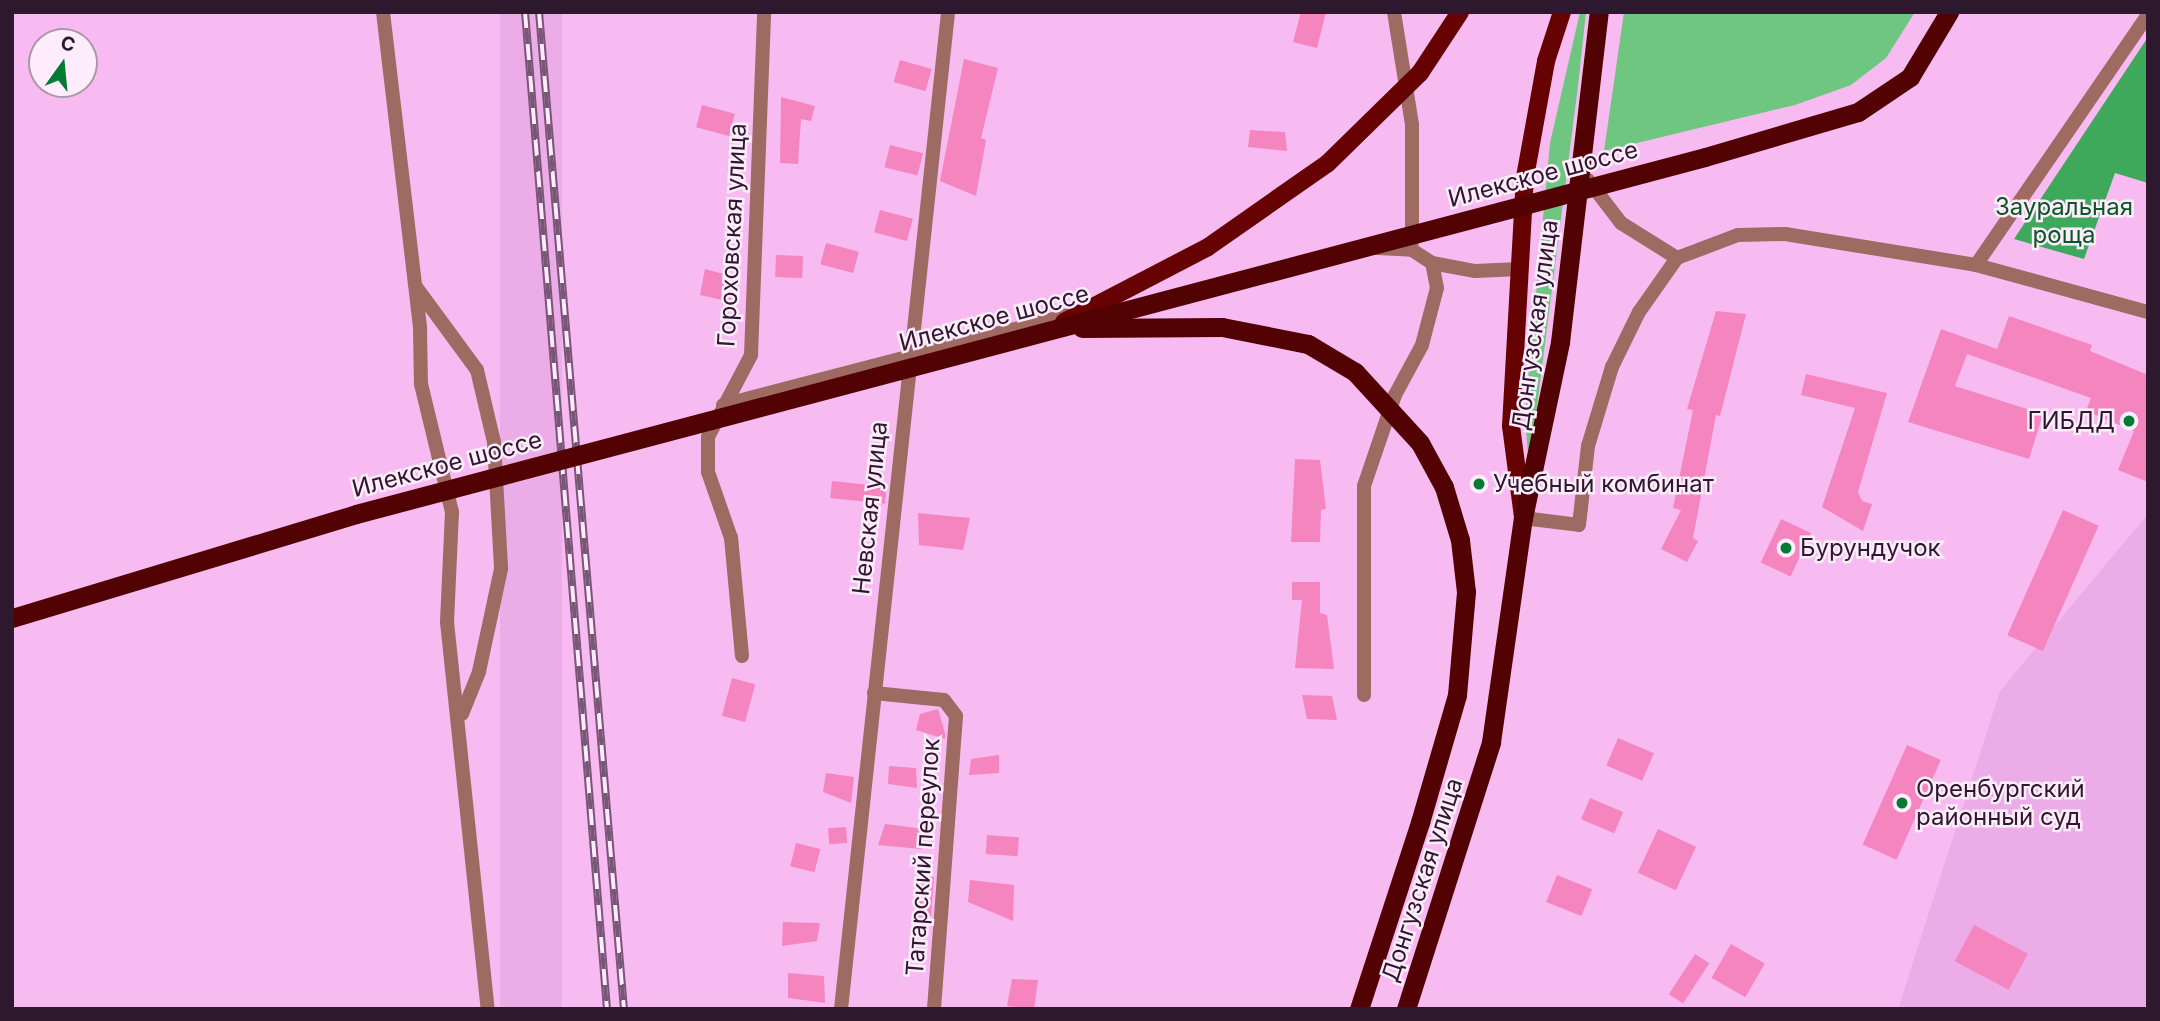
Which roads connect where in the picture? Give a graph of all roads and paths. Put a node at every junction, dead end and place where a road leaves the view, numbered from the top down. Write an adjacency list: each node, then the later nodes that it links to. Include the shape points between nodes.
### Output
1 (383, 12): 16 (street)
2 (764, 12): 20 (street, Гороховская улица, via 751,355)
3 (948, 12): 19 (street, Невская улица)
4 (1394, 12): 11 (street, via 1412,125)
5 (1460, 12): 18 (main road, bridge, via 1420,73 1328,163 1208,247)
6 (1562, 12): 15 (main road, Донгузская улица, via 1533,122)
7 (1599, 12): 10 (highway, Донгузская улица)
8 (1949, 12): 18 (highway, Илекское шоссе, bridge, via 1928,54 1890,93 1858,112 1705,157)
9 (2148, 15): 14 (street)
10 (1582, 170): 12 (street, via 1600,203 1621,223); 21 (highway, Донгузская улица, via 1545,434)
11 (1412, 250): 13 (street); 19 (street, via 1347,246)
12 (1677, 258): 14 (street, via 1738,235 1785,234); 21 (street, via 1639,312 1612,368 1588,446 1579,525)
13 (1432, 263): 15 (street, via 1475,271); 25 (street, via 1437,288 1422,345 1395,395 1364,486)
14 (1976, 265): 17 (street)
15 (1519, 269): 21 (main road, Донгузская улица, via 1511,426)
16 (414, 285): 26 (street, via 421,384 452,512 447,622); 26 (street, via 477,370 494,442 501,569 479,671)
17 (2148, 312)
18 (1053, 328): 22 (highway, Илекское шоссе, bridge, via 356,514); 30 (highway, bridge, via 1222,327 1308,344 1355,372 1420,443 1444,487 1460,540 1466,592 1457,695)
19 (911, 354): 20 (street); 24 (street, Невская улица)
20 (723, 405): 23 (street, Гороховская улица, via 708,437 708,472 731,538)
21 (1523, 518): 31 (highway, Донгузская улица, via 1491,742)
22 (12, 618)
23 (742, 656)
24 (874, 692): 28 (street, Невская улица); 29 (street, Татарский переулок, via 944,700 957,716)
25 (1364, 695)
26 (461, 716): 27 (street)
27 (488, 1009)
28 (841, 1009)
29 (934, 1009)
30 (1359, 1009)
31 (1406, 1009)

